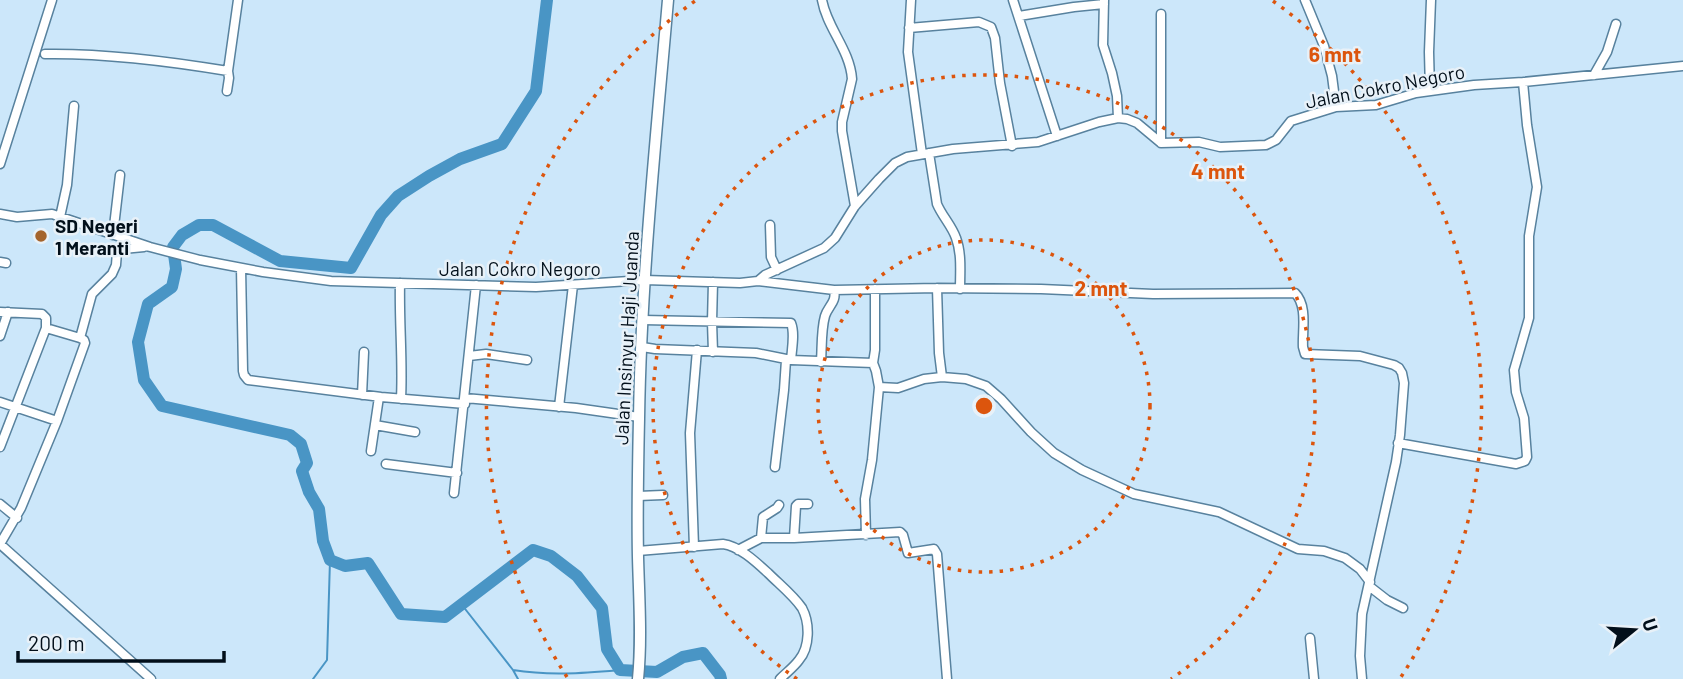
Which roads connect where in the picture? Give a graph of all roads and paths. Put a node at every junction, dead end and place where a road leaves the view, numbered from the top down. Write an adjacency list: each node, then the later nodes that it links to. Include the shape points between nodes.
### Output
1 (52, 0): 28 (street)
2 (238, 0): 16 (street)
3 (668, 0): 38 (main road, Jalan Insinyur Haji Juanda)
4 (821, 0): 30 (street, via 852,73 842,131)
5 (911, 0): 13 (street)
6 (1013, 0): 11 (street)
7 (1305, 0): 22 (street, via 1324,46)
8 (1431, 0): 20 (street)
9 (1104, 2): 11 (street); 23 (street, via 1103,45)
10 (1161, 14): 25 (street)
11 (1018, 16): 24 (street)
12 (1616, 24): 17 (street)
13 (909, 28): 26 (street, via 979,22 991,27); 27 (street, via 908,52)
14 (45, 54): 16 (street, via 78,53)
15 (1683, 66): 17 (street, Jalan Cokro Negoro)
16 (228, 71): 19 (street)
17 (1594, 75): 18 (street, Jalan Cokro Negoro)
18 (1523, 82): 20 (street, Jalan Cokro Negoro); 76 (street, via 1537,187 1529,236 1529,318 1514,370 1527,457 1516,464)
19 (227, 91)
20 (1430, 91): 22 (street, Jalan Cokro Negoro, via 1376,105)
21 (74, 106): 32 (street)
22 (1336, 107): 25 (street, Jalan Cokro Negoro, via 1291,121 1266,145)
23 (1118, 118): 24 (street, Jalan Cokro Negoro); 25 (street, via 1137,123)
24 (1057, 136): 26 (street, Jalan Cokro Negoro)
25 (1161, 143)
26 (1012, 146): 27 (street, Jalan Cokro Negoro)
27 (926, 154): 30 (street, Jalan Cokro Negoro, via 895,163); 46 (street, via 937,204 958,245)
28 (0, 164)
29 (120, 175): 34 (street)
30 (855, 206): 37 (street, Jalan Cokro Negoro, via 824,248)
31 (0, 214): 32 (street, Jalan Cokro Negoro)
32 (60, 217): 34 (street, Jalan Cokro Negoro)
33 (770, 225): 37 (street, via 771,257)
34 (113, 235): 35 (street, Jalan Cokro Negoro)
35 (150, 247): 36 (street, Jalan Cokro Negoro); 53 (street, via 117,252 114,270 92,294)
36 (241, 268): 41 (street, Jalan Cokro Negoro, via 331,281); 65 (street, via 246,378)
37 (777, 271): 39 (street, Jalan Cokro Negoro)
38 (645, 280): 40 (street, Jalan Cokro Negoro); 43 (street, Jalan Cokro Negoro); 49 (main road, Jalan Insinyur Haji Juanda)
39 (758, 281): 40 (street, Jalan Cokro Negoro); 47 (street)
40 (713, 282): 50 (street)
41 (400, 283): 42 (street, Jalan Cokro Negoro); 67 (street)
42 (476, 285): 43 (street, Jalan Cokro Negoro); 58 (street)
43 (573, 285): 70 (street)
44 (937, 288): 45 (street); 46 (street); 63 (street)
45 (874, 289): 47 (street); 62 (street)
46 (960, 289): 76 (street, via 1295,293 1303,306 1305,354 1360,356 1399,368 1405,383)
47 (834, 290): 61 (street, via 834,301 825,316)
48 (4, 312): 51 (street, via 44,315); 52 (street)
49 (643, 320): 50 (street); 54 (main road, Jalan Insinyur Haji Juanda)
50 (712, 322): 57 (street); 60 (street, via 791,323)
51 (46, 328): 53 (street); 71 (street)
52 (0, 335)
53 (80, 338): 73 (street, via 84,349)
54 (642, 348): 55 (street); 72 (main road, Jalan Insinyur Haji Juanda)
55 (697, 350): 57 (street); 93 (street, via 690,433)
56 (364, 352): 65 (street)
57 (713, 352): 60 (street, via 756,353)
58 (469, 356): 59 (street); 68 (street)
59 (527, 360)
60 (788, 360): 61 (street); 80 (street)
61 (821, 362): 62 (street)
62 (873, 363): 64 (street)
63 (942, 377): 64 (street, via 898,388); 96 (street, via 986,386 1054,453 1106,482 1147,498 1219,512 1298,549 1345,558 1360,569)
64 (879, 387): 89 (street, via 865,499)
65 (362, 395): 66 (street)
66 (379, 397): 67 (street); 74 (street)
67 (401, 399): 68 (street)
68 (465, 401): 70 (street); 81 (street)
69 (0, 402): 71 (street)
70 (559, 407): 72 (street)
71 (16, 408): 73 (street); 77 (street)
72 (639, 417): 84 (main road, Jalan Insinyur Haji Juanda)
73 (57, 421): 88 (street)
74 (375, 425): 75 (street); 78 (street)
75 (415, 432)
76 (1398, 443): 96 (street)
77 (0, 447)
78 (371, 451)
79 (386, 464): 81 (street)
80 (775, 467)
81 (457, 473): 82 (street)
82 (454, 493)
83 (663, 495): 84 (street)
84 (638, 496): 95 (main road, Jalan Insinyur Haji Juanda)
85 (0, 504): 88 (street)
86 (808, 504): 91 (street, via 796,506)
87 (779, 505): 90 (street, via 763,517)
88 (17, 518): 92 (street)
89 (866, 535): 91 (street); 102 (street, via 900,532 908,554 936,551)
90 (761, 538): 91 (street); 94 (street)
91 (794, 538)
92 (0, 544): 99 (street)
93 (694, 547): 94 (street, via 729,544); 95 (street)
94 (738, 550): 101 (street, via 780,584 805,616 804,651)
95 (638, 551): 100 (main road, Jalan Insinyur Haji Juanda)
96 (1369, 584): 97 (street); 104 (street, via 1362,614)
97 (1403, 608)
98 (1310, 638): 103 (street)
99 (151, 679)
100 (638, 679)
101 (780, 679)
102 (947, 679)
103 (1314, 679)
104 (1362, 679)

